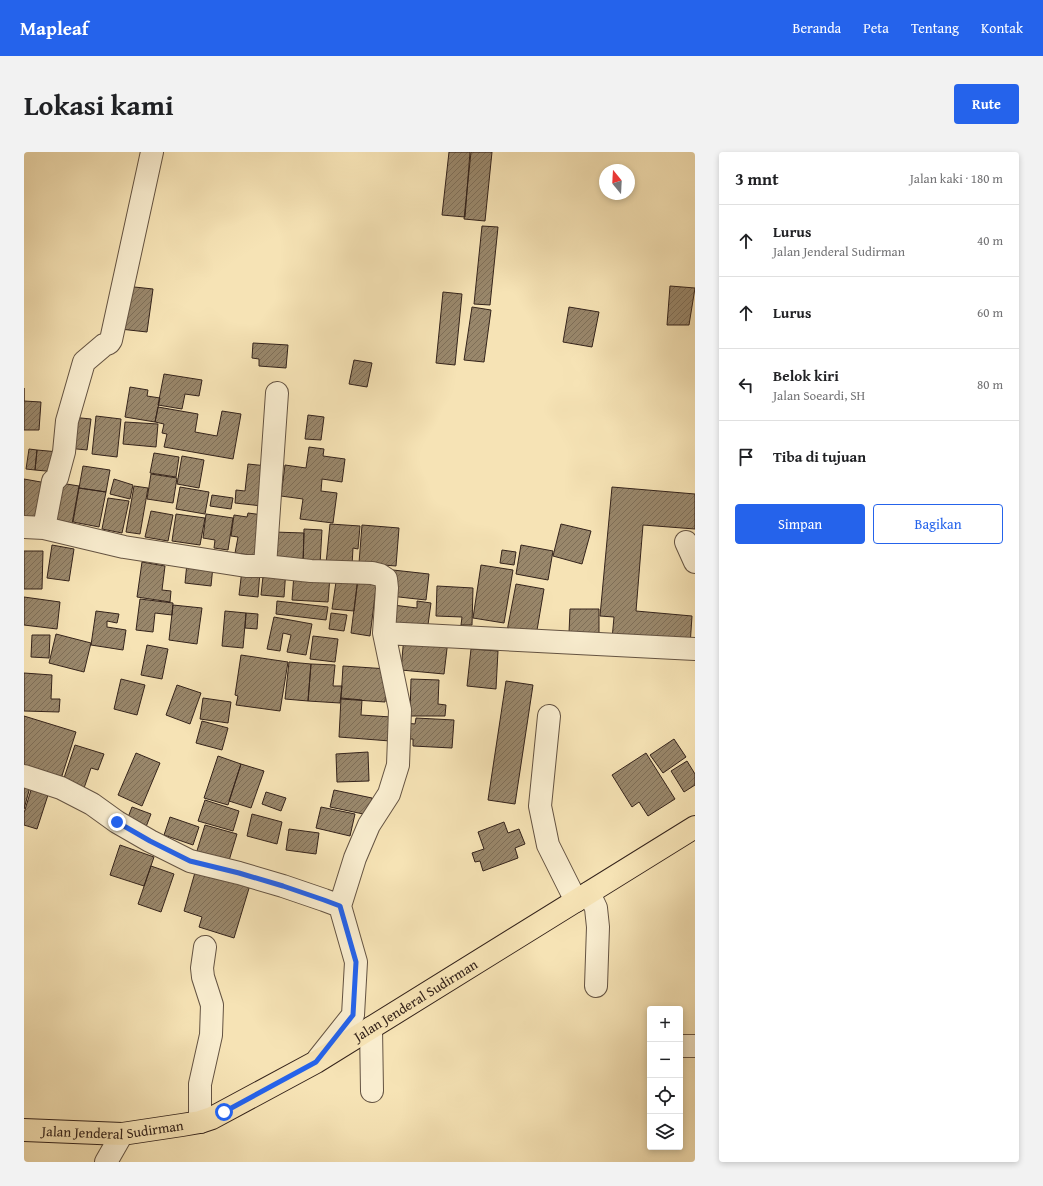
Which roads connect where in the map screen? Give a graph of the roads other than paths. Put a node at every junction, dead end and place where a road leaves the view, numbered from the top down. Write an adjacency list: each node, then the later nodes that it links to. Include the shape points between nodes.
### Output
1 (152, 152): 3 (street, via 111,340 84,362 67,421 64,452 57,478)
2 (277, 393): 6 (street)
3 (34, 528): 6 (street, via 124,547 246,566)
4 (686, 542): 5 (street)
5 (695, 562)
6 (265, 566): 7 (street, via 380,575 387,583)
7 (384, 633): 8 (street); 13 (street, via 400,710 398,765 389,794 369,825 355,858)
8 (695, 649)
9 (549, 716): 12 (street, via 540,806 548,845)
10 (24, 776): 13 (street, via 67,791 150,841 190,861 283,886)
11 (695, 827): 12 (main road, Jalan Jenderal Sudirman)
12 (583, 897): 15 (street, via 596,908); 16 (main road, Jalan Jenderal Sudirman)
13 (340, 906): 19 (street, via 356,962 353,1015)
14 (205, 947): 21 (street, via 203,977 212,1005 211,1034 200,1084)
15 (596, 986)
16 (372, 1028): 19 (main road, Jalan Jenderal Sudirman); 20 (street)
17 (683, 1046): 18 (street)
18 (695, 1046)
19 (316, 1062): 21 (main road, Jalan Jenderal Sudirman, via 224,1112)
20 (372, 1091)
21 (200, 1122): 23 (main road, Jalan Jenderal Sudirman)
22 (24, 1130): 23 (main road, Jalan Jenderal Sudirman)
23 (122, 1134): 24 (street)
24 (106, 1162)

